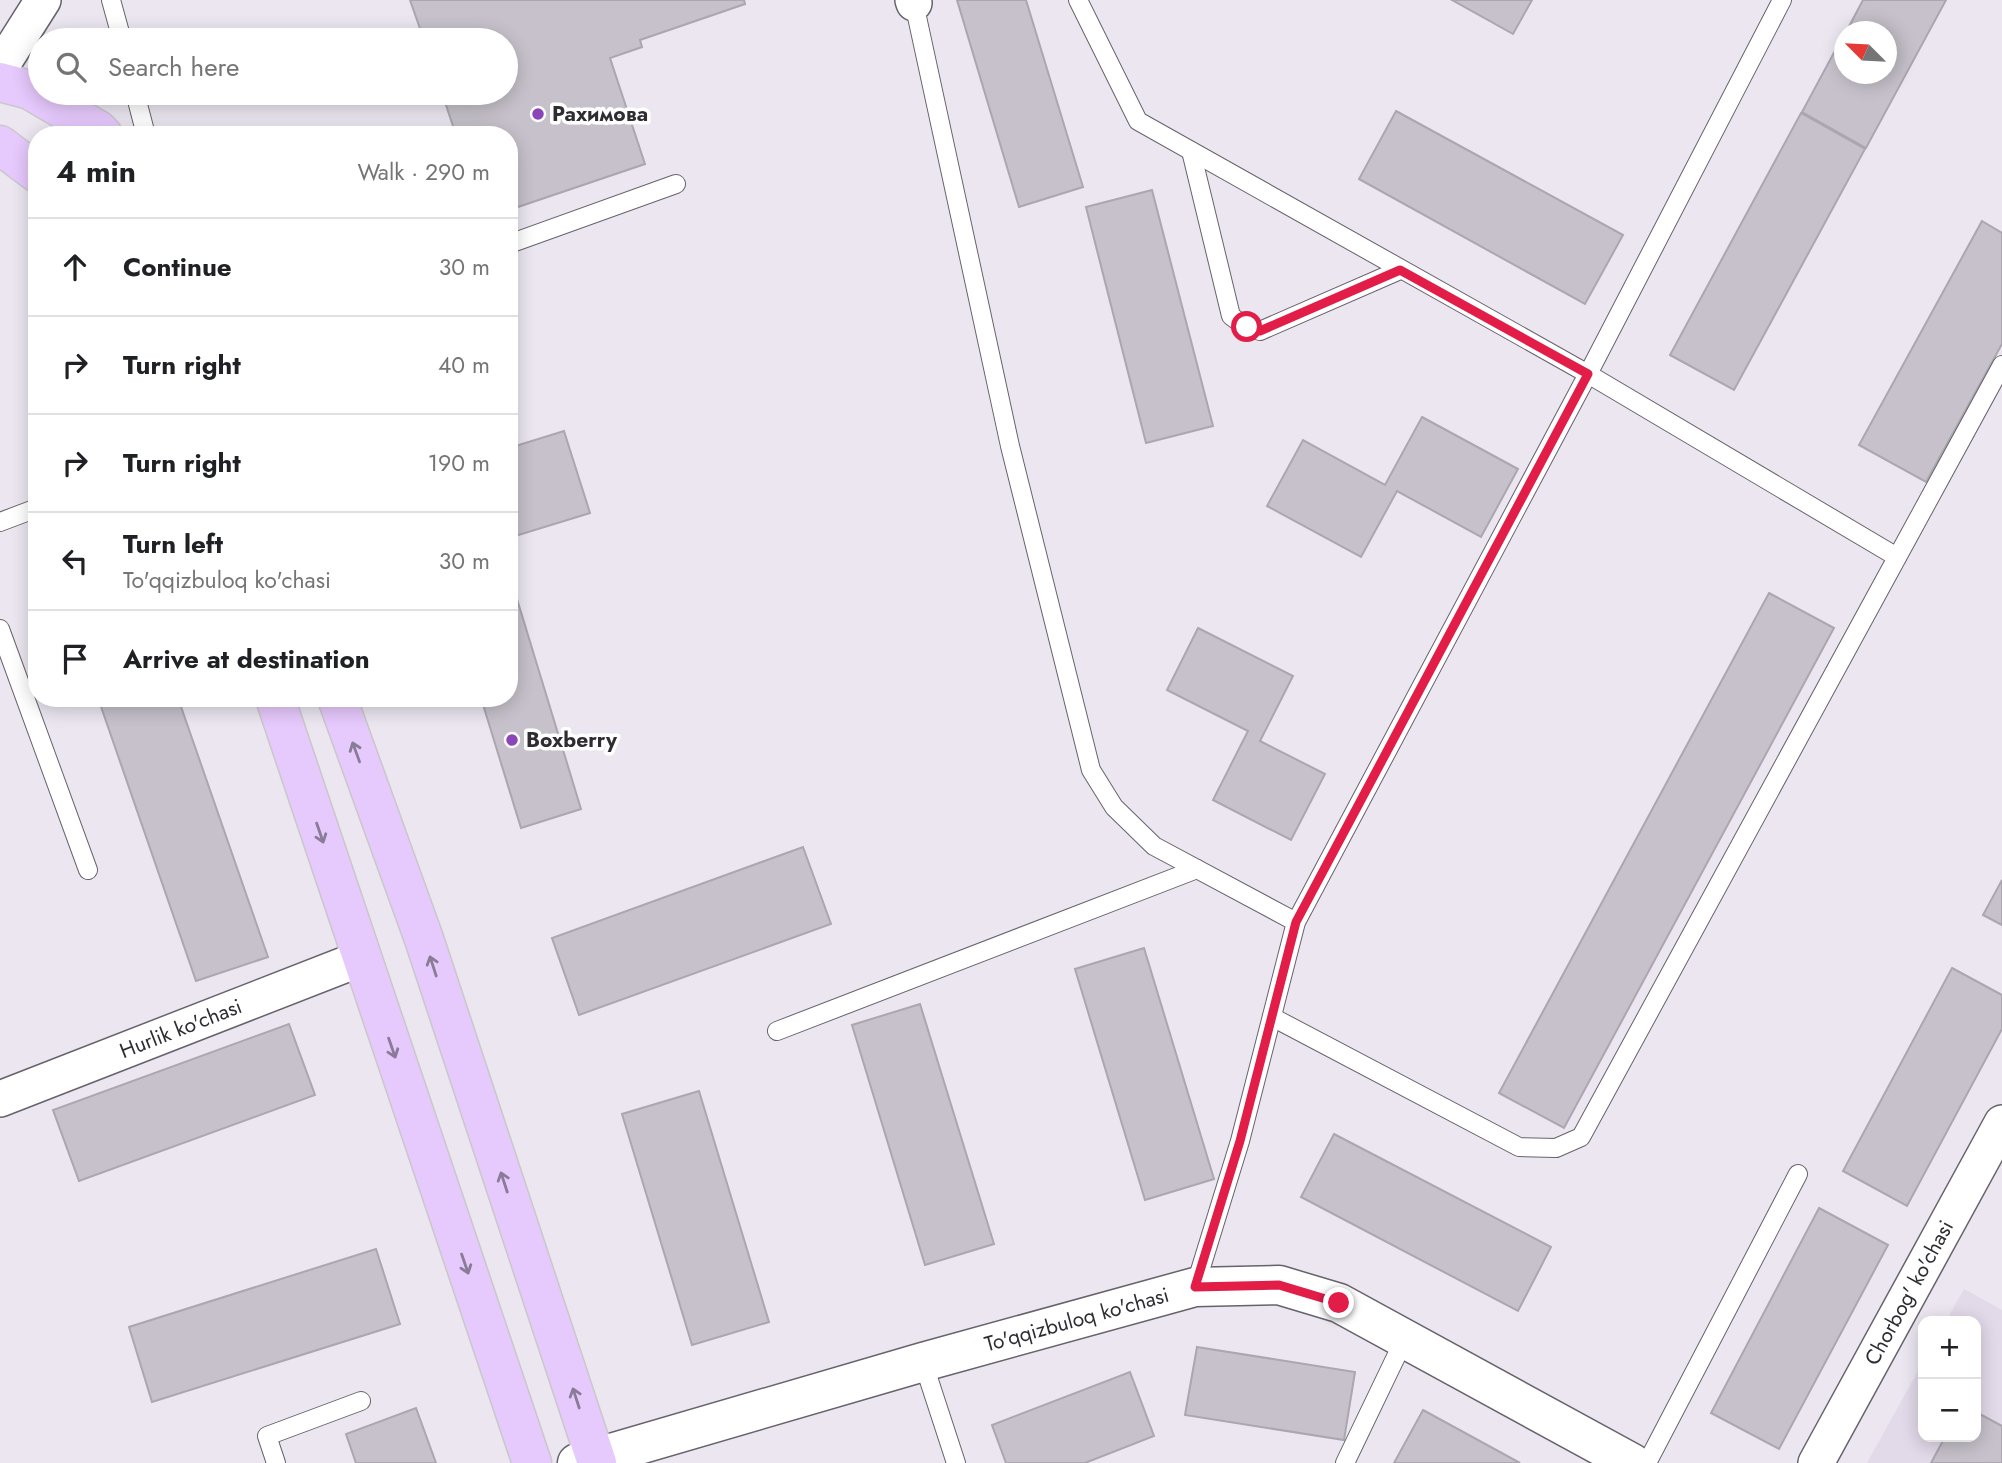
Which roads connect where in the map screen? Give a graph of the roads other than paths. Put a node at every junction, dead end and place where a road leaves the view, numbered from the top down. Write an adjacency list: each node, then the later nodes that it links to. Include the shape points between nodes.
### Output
1 (43, 0): 7 (street)
2 (111, 0): 6 (lane)
3 (1078, 0): 15 (lane, via 1138,121)
4 (1782, 0): 21 (lane)
5 (914, 2): 30 (lane, via 1010,446 1091,770 1114,807 1154,846)
6 (119, 28)
7 (0, 68)
8 (0, 82): 9 (main road)
9 (28, 89)
10 (56, 105): 12 (main road)
11 (138, 105): 13 (lane)
12 (91, 126)
13 (144, 126)
14 (0, 145): 16 (main road)
15 (1191, 151): 19 (lane); 19 (lane, via 1231,316 1247,327 1260,331)
16 (28, 166)
17 (676, 184): 18 (lane)
18 (518, 241)
19 (1400, 270): 21 (lane)
20 (2002, 365): 24 (lane)
21 (1588, 374): 24 (lane); 32 (lane)
22 (28, 511): 23 (lane)
23 (0, 522)
24 (1897, 557): 34 (lane, via 1581,1137 1556,1148 1519,1147)
25 (0, 629): 26 (lane)
26 (28, 706)
27 (28, 707): 31 (lane)
28 (278, 707): 33 (main road, one-way to 33)
29 (340, 707): 43 (main road, one-way to 29, via 424,939)
30 (1197, 869): 32 (lane); 35 (lane)
31 (88, 870)
32 (1296, 922): 34 (lane)
33 (362, 958): 36 (street, Hurlik ko'chasi); 45 (main road, one-way to 45)
34 (1272, 1017): 39 (lane)
35 (777, 1031)
36 (0, 1099)
37 (2002, 1123): 50 (street, Chorbog' ko'chasi)
38 (1798, 1174): 49 (lane)
39 (1195, 1287): 40 (street, To'qqizbuloq ko'chasi, via 1279,1285 1339,1303); 41 (street, To'qqizbuloq ko'chasi)
40 (1405, 1338): 47 (lane); 48 (street, To'qqizbuloq ko'chasi)
41 (923, 1362): 43 (street, To'qqizbuloq ko'chasi); 46 (lane)
42 (361, 1401): 44 (lane, via 267,1436)
43 (590, 1461)
44 (276, 1463)
45 (532, 1463)
46 (956, 1463)
47 (1345, 1463)
48 (1632, 1463)
49 (1647, 1463)
50 (1816, 1463)

